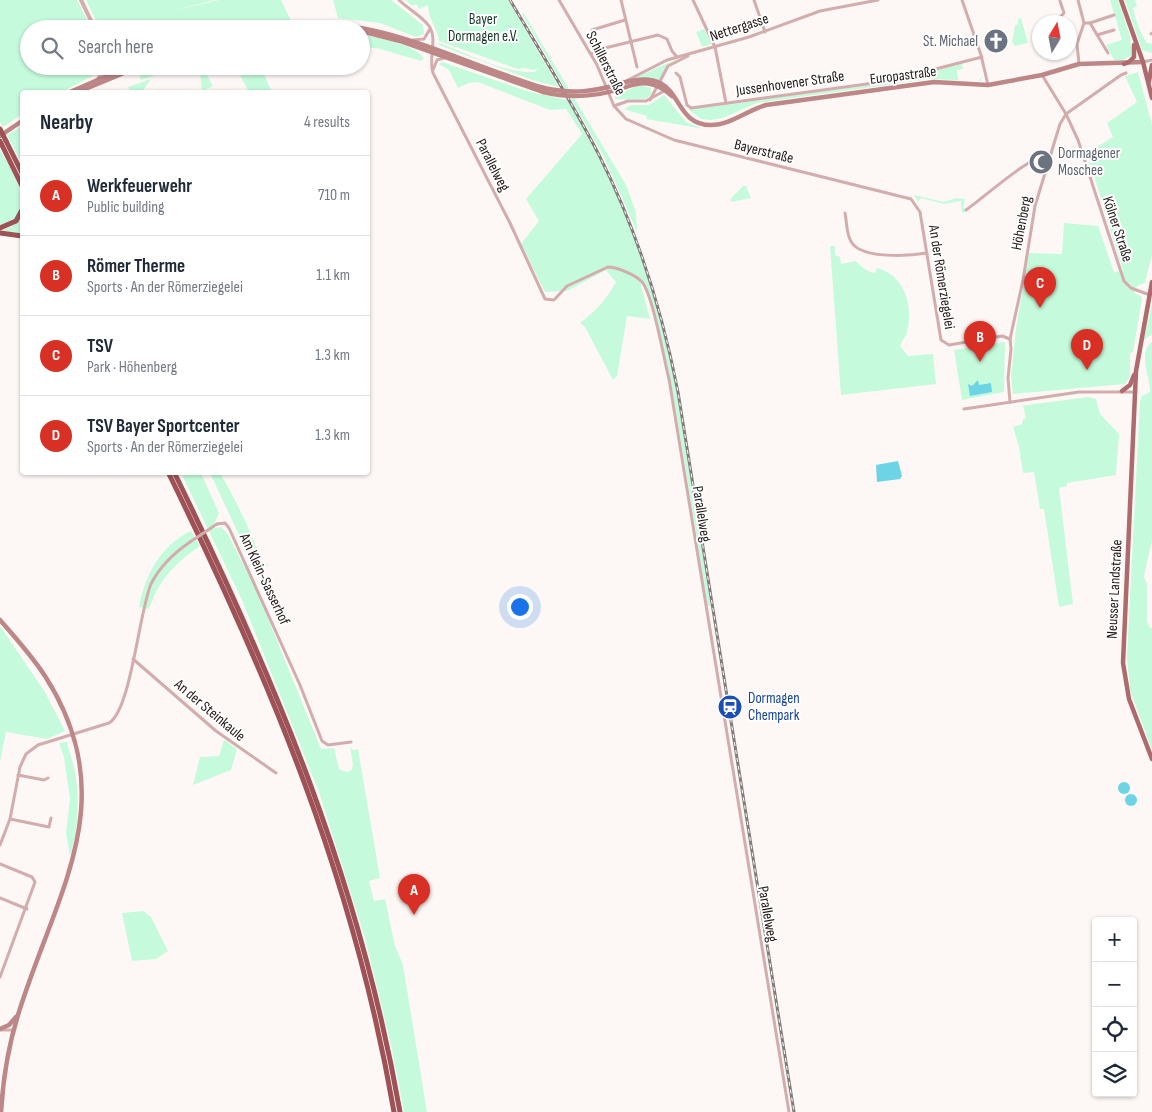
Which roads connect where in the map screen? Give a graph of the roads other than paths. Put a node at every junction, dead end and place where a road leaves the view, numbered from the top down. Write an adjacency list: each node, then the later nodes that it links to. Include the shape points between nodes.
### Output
1 (81, 0): 16 (street)
2 (399, 0): 20 (street)
3 (558, 0): 35 (street, Schillerstraße)
4 (621, 0): 17 (street)
5 (693, 0): 30 (street)
6 (754, 0): 24 (street)
7 (843, 0): 13 (street)
8 (878, 0): 13 (street, Nettergasse)
9 (962, 0): 38 (street)
10 (1061, 0): 14 (street)
11 (1078, 0): 18 (street)
12 (1122, 0): 27 (main road)
13 (844, 5): 24 (street, Nettergasse)
14 (1062, 15)
15 (1114, 16): 19 (street)
16 (91, 20)
17 (625, 20): 22 (street); 29 (street)
18 (1084, 23): 19 (street); 42 (street, via 1077,44)
19 (1090, 23): 26 (street)
20 (430, 28): 28 (street, via 424,38); 31 (street, Parallelweg)
21 (370, 29): 28 (main road, Europastraße)
22 (592, 30)
23 (1114, 30): 26 (street)
24 (765, 32): 30 (street, Nettergasse)
25 (370, 33): 31 (main road, Europastraße)
26 (1097, 35): 34 (street)
27 (1134, 36): 41 (main road); 43 (main road, via 1135,55)
28 (413, 40): 31 (main road, Europastraße)
29 (631, 41): 32 (street, via 662,35 669,41); 35 (street); 45 (street)
30 (715, 47): 33 (street, Nettergasse); 67 (street)
31 (431, 49): 37 (main road, Europastraße); 46 (street, Parallelweg); 61 (main road, Europastraße)
32 (672, 51): 36 (street); 39 (street)
33 (693, 53): 36 (street, Nettergasse); 55 (street, Nettergasse, via 670,64)
34 (1108, 53)
35 (591, 54): 68 (street, Schillerstraße)
36 (678, 57): 39 (street, Nettergasse)
37 (445, 58): 46 (street, via 436,60); 61 (main road, Europastraße)
38 (982, 58): 57 (street); 67 (street, Jussenhovener Straße, via 889,81)
39 (667, 60): 56 (street, Nettergasse)
40 (1152, 60): 41 (street)
41 (1143, 62): 43 (main road, Europastraße); 58 (main road)
42 (1079, 64): 43 (main road, Europastraße); 52 (main road, Europastraße)
43 (1124, 64)
44 (1152, 66): 58 (main road)
45 (637, 67)
46 (433, 73): 116 (street, Parallelweg, via 545,299 554,300 567,286 605,267 621,271 644,284 669,379)
47 (676, 73): 67 (street, Jussenhovener Straße, via 688,108)
48 (1126, 73): 69 (street, via 1120,74)
49 (100, 75): 53 (street)
50 (108, 75): 53 (main road)
51 (109, 75): 60 (main road)
52 (1042, 75): 57 (main road, Europastraße); 69 (street, Kölner Straße)
53 (98, 79): 59 (main road)
54 (647, 82): 55 (main road, Europastraße); 56 (main road, Europastraße); 63 (street, Schillerstraße)
55 (658, 83): 56 (main road, Europastraße, via 640,79); 62 (main road, Europastraße); 63 (street, Schillerstraße); 66 (main road, Europastraße, via 670,89)
56 (624, 85): 61 (main road, Europastraße, bridge, via 587,92)
57 (988, 86): 66 (main road, Europastraße, via 934,82 773,104 712,125 690,118)
58 (1150, 87): 64 (main road)
59 (74, 90)
60 (82, 90)
61 (543, 90)
62 (666, 91): 65 (street, Schillerstraße); 66 (main road, Europastraße)
63 (653, 94): 65 (street, Schillerstraße)
64 (1152, 98)
65 (650, 100): 68 (street, Schillerstraße, via 628,101)
66 (677, 101)
67 (726, 103)
68 (614, 106): 77 (street, Bayerstraße, via 626,119 674,140 906,197)
69 (1066, 114): 74 (street, Höhenberg); 86 (street, Kölner Straße, via 1083,155 1124,281 1131,288)
70 (20, 122): 72 (main road)
71 (0, 129): 73 (highway, bridge)
72 (0, 136)
73 (2, 142): 75 (highway); 76 (highway)
74 (1049, 156): 78 (street, via 1041,157 1015,173); 87 (street, Höhenberg, via 1035,206)
75 (20, 170)
76 (20, 182)
77 (915, 202): 84 (street, An der Römerziegelei, via 920,212)
78 (966, 210)
79 (846, 212): 84 (street, via 849,236 856,247 894,255)
80 (20, 214): 81 (highway, via 16,221)
81 (0, 228)
82 (0, 232): 83 (highway)
83 (20, 236)
84 (927, 253): 87 (street, An der Römerziegelei, via 943,343 948,345 1002,336)
85 (1152, 282): 86 (main road)
86 (1150, 294): 88 (main road)
87 (1010, 338): 91 (street)
88 (1136, 371): 89 (main road, via 1130,385); 90 (main road, Neusser Landstraße)
89 (1122, 391): 90 (street); 91 (street, via 1079,392)
90 (1136, 392): 99 (main road, Neusser Landstraße, via 1123,670 1129,699)
91 (1010, 402): 92 (street)
92 (964, 409)
93 (169, 475): 114 (highway, via 251,649 318,817 356,939 379,1032)
94 (175, 475): 115 (highway, via 257,647 324,816 375,989)
95 (0, 620): 97 (main road, via 45,676)
96 (133, 659): 97 (street, Am Klein-Sasserhof, via 115,718); 98 (street, Am Klein-Sasserhof, bridge, via 152,583 167,561 190,542 217,524 225,523 297,676 322,741 328,745); 100 (street, An der Steinkaule, via 216,731)
97 (71, 735): 101 (street, via 32,748); 110 (main road, via 80,782 78,840 66,885)
98 (351, 742)
99 (1152, 759)
100 (276, 773)
101 (18, 775): 102 (street); 104 (street)
102 (48, 778)
103 (51, 818): 104 (street, via 48,829)
104 (10, 819): 105 (street)
105 (0, 845)
106 (0, 864): 108 (street, via 34,880)
107 (0, 898): 108 (street)
108 (26, 909): 109 (street)
109 (0, 977)
110 (18, 1014): 111 (main road); 112 (main road)
111 (0, 1030): 112 (street)
112 (14, 1030): 113 (main road, via 6,1064)
113 (1, 1112)
114 (394, 1112)
115 (400, 1112)
116 (789, 1112)

